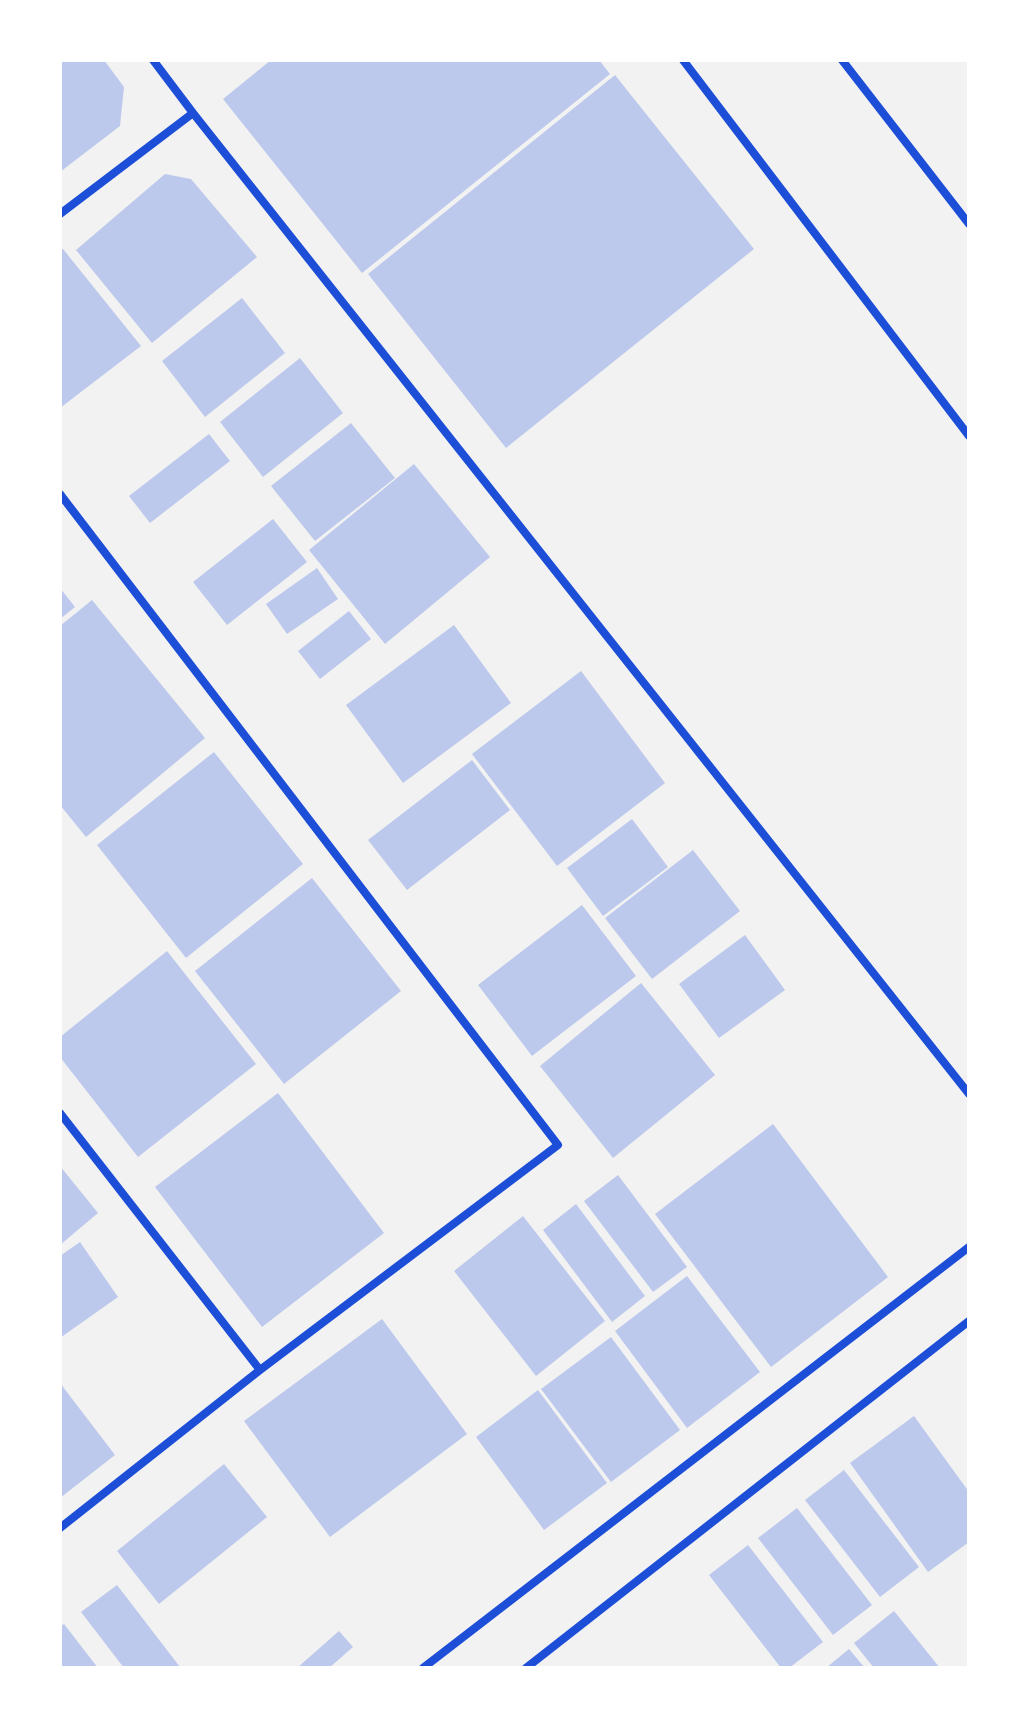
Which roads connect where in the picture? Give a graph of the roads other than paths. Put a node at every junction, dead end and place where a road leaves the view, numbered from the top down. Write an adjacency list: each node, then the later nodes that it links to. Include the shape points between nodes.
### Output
1 (153, 60): 4 (street)
2 (683, 60): 7 (street)
3 (842, 60): 6 (street)
4 (193, 113): 5 (street); 9 (street)
5 (60, 214)
6 (969, 224)
7 (969, 436)
8 (60, 494): 13 (street, via 558,1145)
9 (969, 1094)
10 (60, 1113): 13 (street)
11 (969, 1247): 15 (street)
12 (969, 1321): 16 (street)
13 (260, 1370): 14 (street)
14 (60, 1528)
15 (423, 1668)
16 (526, 1668)

